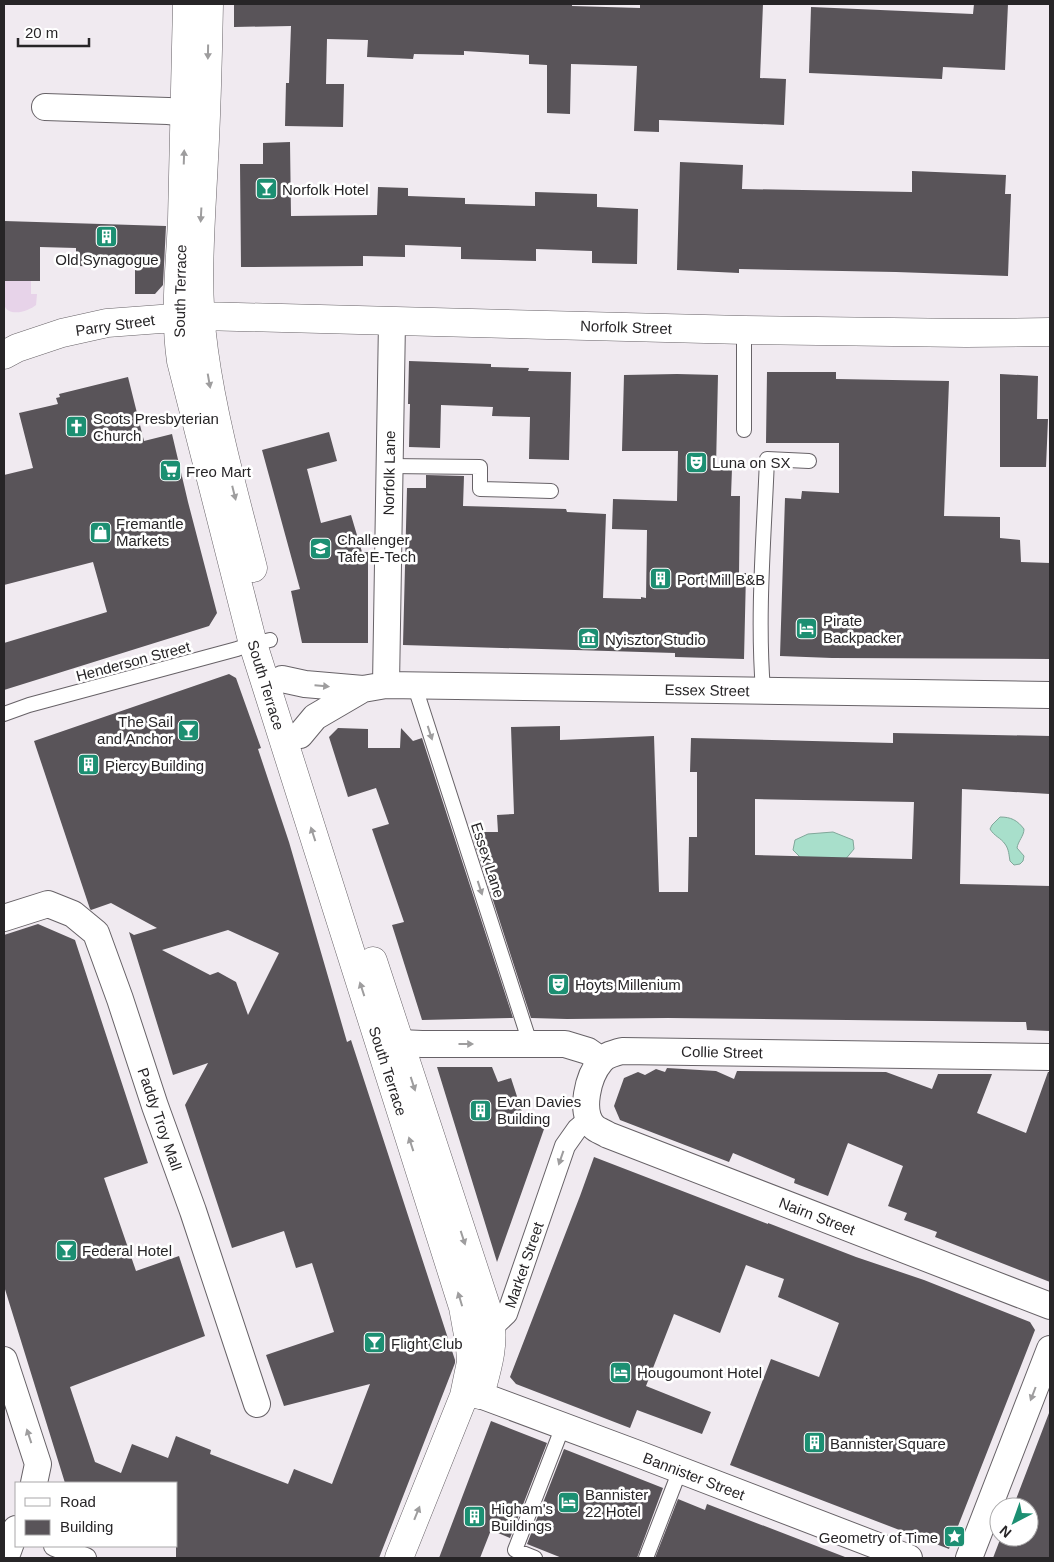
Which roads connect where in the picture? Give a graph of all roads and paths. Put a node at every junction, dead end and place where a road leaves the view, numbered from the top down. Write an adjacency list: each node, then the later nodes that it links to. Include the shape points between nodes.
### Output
1 (188, 4): 4 (street, South Terrace)
2 (209, 4): 4 (street, South Terrace, one-way to 4)
3 (45, 107): 4 (street)
4 (196, 114): 5 (street, South Terrace, via 180,277)
5 (189, 317): 6 (street, Norfolk Street); 9 (street, Parry Street, via 107,323 62,333); 14 (street, South Terrace, via 204,350)
6 (392, 321): 7 (street, Norfolk Street); 12 (street, Norfolk Lane)
7 (744, 330): 8 (street, Norfolk Street); 10 (lane)
8 (1050, 332)
9 (4, 355)
10 (744, 430)
11 (809, 461): 18 (lane, via 767,459 762,573)
12 (389, 466): 13 (lane, via 480,467 480,489); 16 (street, Norfolk Lane)
13 (551, 491)
14 (262, 642): 15 (street, South Terrace); 20 (lane, Henderson Street); 41 (street, South Terrace, one-way to 14, via 464,1396 470,1346 463,1307)
15 (282, 679): 16 (street, Essex Street, one-way to 16, via 304,684); 21 (street, South Terrace)
16 (375, 687): 17 (street, Essex Street); 21 (street, via 315,717)
17 (415, 687): 18 (street, Essex Street); 24 (lane, Essex Lane, one-way to 24)
18 (763, 690): 19 (street, Essex Street)
19 (1050, 695)
20 (4, 714)
21 (300, 735): 23 (street, South Terrace)
22 (4, 918): 33 (street, Paddy Troy Mall, via 48,904 73,914 96,933)
23 (400, 1042): 24 (street, one-way to 24); 29 (street, South Terrace, one-way to 29)
24 (530, 1044): 26 (street, via 565,1044 588,1051)
25 (1050, 1057): 26 (street, Collie Street, via 622,1051)
26 (601, 1060): 27 (street, via 585,1104)
27 (589, 1120): 28 (street, Nairn Street, via 594,1128 608,1135); 29 (street, Market Street, one-way to 29, via 577,1129 565,1146 507,1314)
28 (1050, 1306)
29 (492, 1328): 32 (street, via 490,1356)
30 (1050, 1349): 46 (street, one-way to 46)
31 (4, 1360): 36 (street, one-way to 31, via 38,1464)
32 (480, 1395): 34 (street, Bannister Street); 42 (street)
33 (257, 1404)
34 (563, 1426): 35 (street, Bannister Street); 43 (lane, via 515,1550)
35 (680, 1470): 44 (lane); 45 (street, Bannister Street)
36 (34, 1482)
37 (13, 1530): 39 (street)
38 (57, 1547): 40 (street)
39 (4, 1556)
40 (86, 1558)
41 (399, 1558)
42 (419, 1558)
43 (535, 1558)
44 (646, 1558)
45 (908, 1558)
46 (969, 1558)

